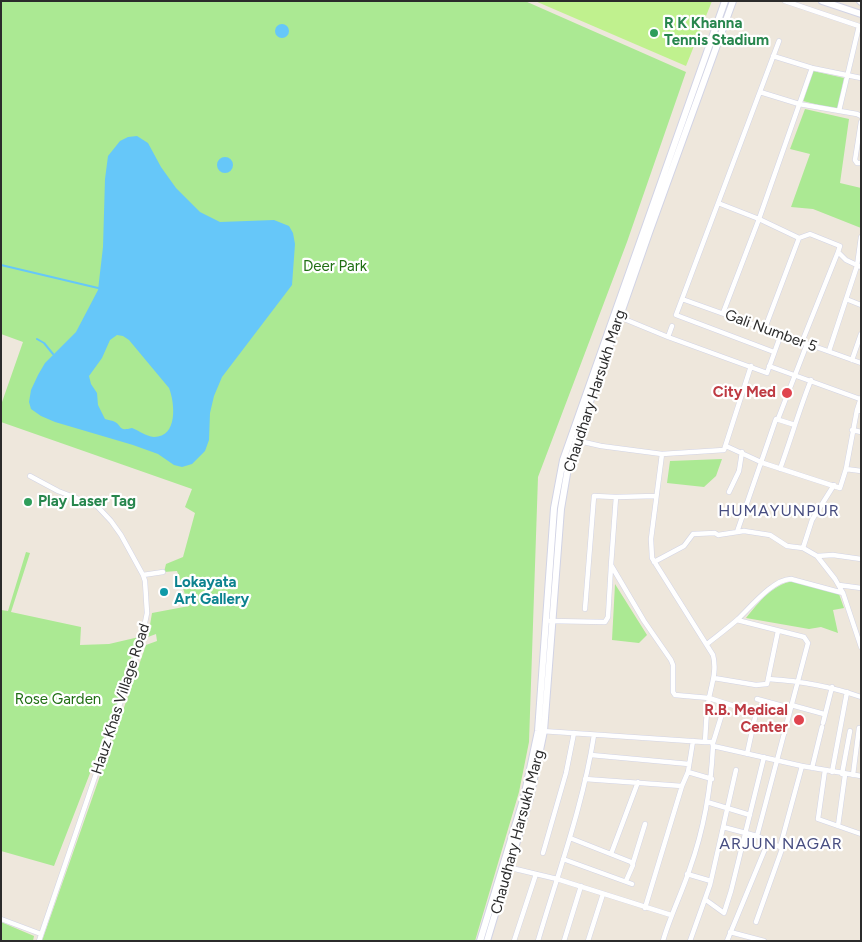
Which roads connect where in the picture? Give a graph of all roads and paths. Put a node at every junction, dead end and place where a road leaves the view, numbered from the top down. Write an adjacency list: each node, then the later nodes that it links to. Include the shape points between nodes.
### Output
1 (725, 1): 13 (street, Chaudhary Harsukh Marg)
2 (733, 1): 13 (street, Chaudhary Harsukh Marg)
3 (785, 1): 6 (street)
4 (822, 1): 5 (street)
5 (861, 14)
6 (860, 26): 10 (street)
7 (779, 41): 8 (street)
8 (773, 56): 9 (street); 12 (street)
9 (812, 68): 10 (street); 14 (street)
10 (848, 76): 11 (street); 15 (street)
11 (861, 78)
12 (760, 92): 14 (street); 19 (street)
13 (697, 99): 29 (street, Chaudhary Harsukh Marg)
14 (799, 104): 15 (street); 20 (street)
15 (839, 111): 16 (street)
16 (861, 116)
17 (861, 122): 18 (street, via 856,160)
18 (861, 163)
19 (718, 204): 20 (street); 25 (street)
20 (759, 219): 22 (street); 28 (street)
21 (861, 236): 24 (street)
22 (799, 238): 23 (street, via 810,234 840,246); 31 (street)
23 (838, 252): 24 (street); 35 (street)
24 (859, 266): 26 (street)
25 (682, 299): 28 (street, Gali Number 5); 37 (street, via 676,315)
26 (846, 299): 27 (street); 36 (street)
27 (861, 305)
28 (723, 314): 31 (street, Gali Number 5)
29 (616, 316): 34 (street); 50 (street, Chaudhary Harsukh Marg)
30 (672, 326): 34 (street)
31 (765, 328): 32 (street, Gali Number 5)
32 (781, 334): 35 (street, Gali Number 5); 37 (street)
33 (861, 334): 38 (street)
34 (668, 337): 40 (street)
35 (805, 343): 36 (street, Gali Number 5); 42 (street)
36 (829, 351): 38 (street, Gali Number 5)
37 (774, 352): 41 (street)
38 (852, 360): 39 (street, Gali Number 5)
39 (861, 363)
40 (751, 366): 41 (street, via 767,372); 51 (street)
41 (769, 366): 42 (street)
42 (795, 375): 43 (street); 46 (street)
43 (811, 380): 44 (street); 47 (street)
44 (861, 398): 45 (street)
45 (859, 410): 48 (street)
46 (778, 419): 47 (street); 54 (street)
47 (795, 425): 55 (street)
48 (852, 430): 49 (street); 56 (street)
49 (861, 432)
50 (573, 439): 53 (street); 76 (street, Chaudhary Harsukh Marg, via 563,489)
51 (726, 446): 52 (street); 53 (street, via 721,452)
52 (742, 452): 54 (street); 60 (street, via 739,471)
53 (662, 454): 61 (street)
54 (762, 462): 55 (street); 63 (street)
55 (780, 469): 59 (street)
56 (846, 469): 57 (street); 59 (street, via 840,488)
57 (861, 471)
58 (30, 476): 70 (street, Hauz Khas Village Road, via 97,506 116,528)
59 (834, 486): 64 (street, via 812,520)
60 (729, 492)
61 (656, 496): 62 (street); 67 (street, via 651,539)
62 (616, 497): 68 (street); 74 (street, via 594,496)
63 (737, 532): 64 (street, via 744,530 770,535 787,546); 67 (street, via 693,534 684,546)
64 (803, 548): 65 (street)
65 (817, 556): 66 (street); 71 (street)
66 (861, 559)
67 (654, 562): 78 (street)
68 (611, 565): 76 (street, via 606,622); 86 (street, via 671,660 674,694)
69 (162, 572): 70 (street)
70 (143, 575): 148 (street, Hauz Khas Village Road, via 147,613 141,642)
71 (839, 585): 72 (street); 73 (street)
72 (861, 588)
73 (843, 593): 75 (street, via 785,579 760,596); 79 (street)
74 (585, 609)
75 (737, 620): 77 (street); 78 (street)
76 (549, 621): 92 (street, Chaudhary Harsukh Marg)
77 (778, 631): 81 (street); 82 (street, via 807,640)
78 (707, 644): 80 (street, via 714,662)
79 (861, 647)
80 (714, 678): 81 (street, via 756,685 767,684); 86 (street)
81 (768, 679): 82 (street)
82 (798, 681): 83 (street); 89 (street)
83 (832, 687): 84 (street); 90 (street)
84 (847, 692): 85 (street); 109 (street)
85 (861, 697)
86 (709, 698): 88 (street); 97 (street)
87 (756, 700): 89 (street)
88 (725, 704): 98 (street); 99 (street, via 756,712)
89 (791, 706): 90 (street); 102 (street)
90 (824, 714): 105 (street)
91 (859, 728): 111 (street)
92 (541, 731): 94 (street); 133 (street, Chaudhary Harsukh Marg, via 530,798)
93 (850, 731): 110 (street)
94 (574, 733): 95 (street); 129 (street)
95 (594, 735): 96 (street); 100 (street)
96 (693, 741): 97 (street); 103 (street)
97 (705, 742): 98 (street)
98 (713, 745): 99 (street); 114 (street)
99 (747, 754): 101 (street)
100 (591, 756): 103 (street); 113 (street)
101 (764, 758): 102 (street); 119 (street)
102 (776, 760): 104 (street); 125 (street)
103 (689, 764): 108 (street)
104 (802, 766): 105 (street); 128 (street)
105 (812, 768): 107 (street)
106 (736, 770): 118 (street)
107 (825, 770): 109 (street); 121 (street, via 818,819)
108 (688, 772): 114 (street); 116 (street)
109 (832, 772): 110 (street)
110 (844, 774): 111 (street); 121 (street)
111 (853, 775): 112 (street)
112 (861, 776)
113 (585, 779): 115 (street); 126 (street)
114 (712, 779): 117 (street)
115 (638, 782): 116 (street); 130 (street)
116 (682, 786): 143 (street)
117 (707, 802): 118 (street); 135 (street)
118 (728, 809): 119 (street); 122 (street)
119 (750, 815): 123 (street)
120 (645, 824): 132 (street)
121 (838, 826): 124 (street)
122 (723, 828): 123 (street); 138 (street)
123 (745, 833): 125 (street); 142 (street, via 724,913)
124 (861, 834)
125 (757, 836): 127 (street)
126 (570, 838): 130 (street); 131 (street)
127 (768, 842): 128 (street); 147 (street)
128 (780, 847): 146 (street, via 781,854)
129 (543, 854)
130 (612, 854): 132 (street)
131 (564, 859): 136 (street); 137 (street)
132 (633, 863): 137 (street)
133 (506, 867): 134 (street); 150 (street, Chaudhary Harsukh Marg); 151 (street, Chaudhary Harsukh Marg)
134 (536, 874): 136 (street); 152 (street)
135 (687, 874): 138 (street); 144 (street)
136 (556, 879): 140 (street); 153 (street)
137 (626, 881): 139 (street)
138 (711, 882): 142 (street)
139 (632, 884)
140 (581, 886): 141 (street); 154 (street)
141 (603, 894): 143 (street); 155 (street)
142 (706, 900): 157 (street)
143 (645, 908): 144 (street)
144 (671, 915): 156 (street)
145 (1, 919): 148 (street)
146 (756, 922)
147 (730, 932): 158 (street); 159 (street)
148 (41, 934): 149 (street, Hauz Khas Village Road)
149 (39, 941)
150 (480, 941)
151 (487, 941)
152 (514, 941)
153 (538, 941)
154 (564, 941)
155 (588, 941)
156 (663, 941)
157 (690, 941)
158 (727, 941)
159 (764, 941)

